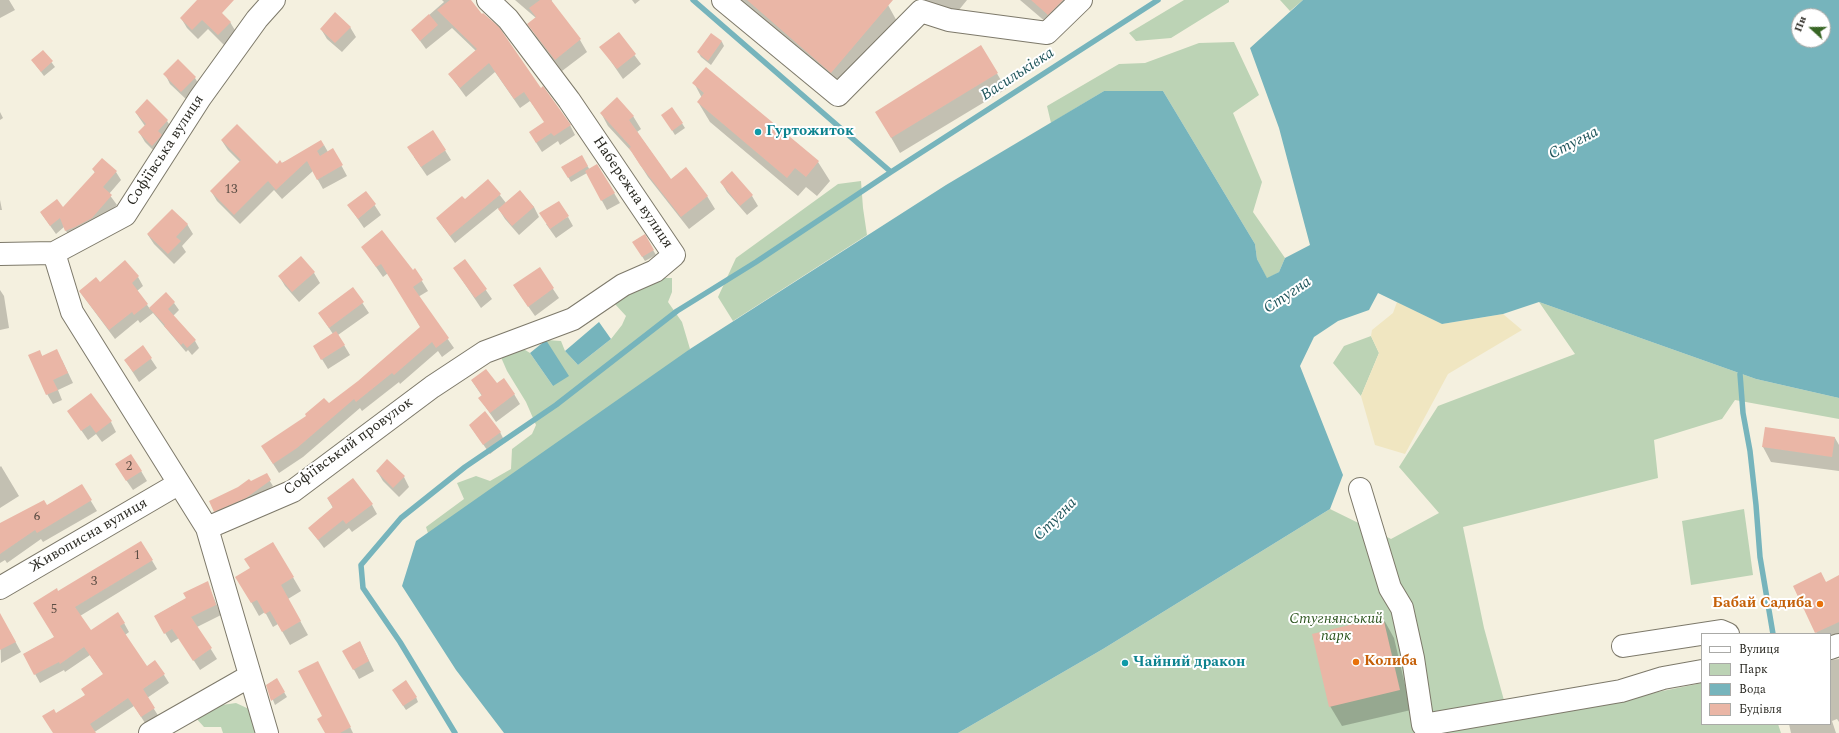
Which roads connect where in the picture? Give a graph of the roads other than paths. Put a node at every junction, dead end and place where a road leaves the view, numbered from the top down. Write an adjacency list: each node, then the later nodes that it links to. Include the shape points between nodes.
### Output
1 (274, 0): 6 (street, Софіївська вулиця, via 257,19 200,98 125,215)
2 (488, 0): 8 (street, Набережна вулиця, via 508,19 569,100 674,255 655,271 623,285 573,319)
3 (723, 0): 5 (street, via 838,95)
4 (1081, 0): 5 (street, via 1047,33 949,20)
5 (916, 5)
6 (54, 253): 7 (street, Софіївська вулиця); 9 (street, via 72,312)
7 (0, 254)
8 (485, 352): 11 (street, Софіївський провулок, via 426,392 293,491)
9 (178, 484): 11 (street); 12 (street, Живописна вулиця)
10 (1360, 489): 17 (street, via 1390,588 1402,608 1423,725 1621,691 1663,678)
11 (207, 528): 18 (street)
12 (0, 588)
13 (1708, 633): 14 (street)
14 (1726, 633)
15 (1701, 634): 16 (street)
16 (1623, 646)
17 (1701, 671)
18 (250, 676): 19 (street); 20 (street)
19 (150, 733)
20 (267, 733)

